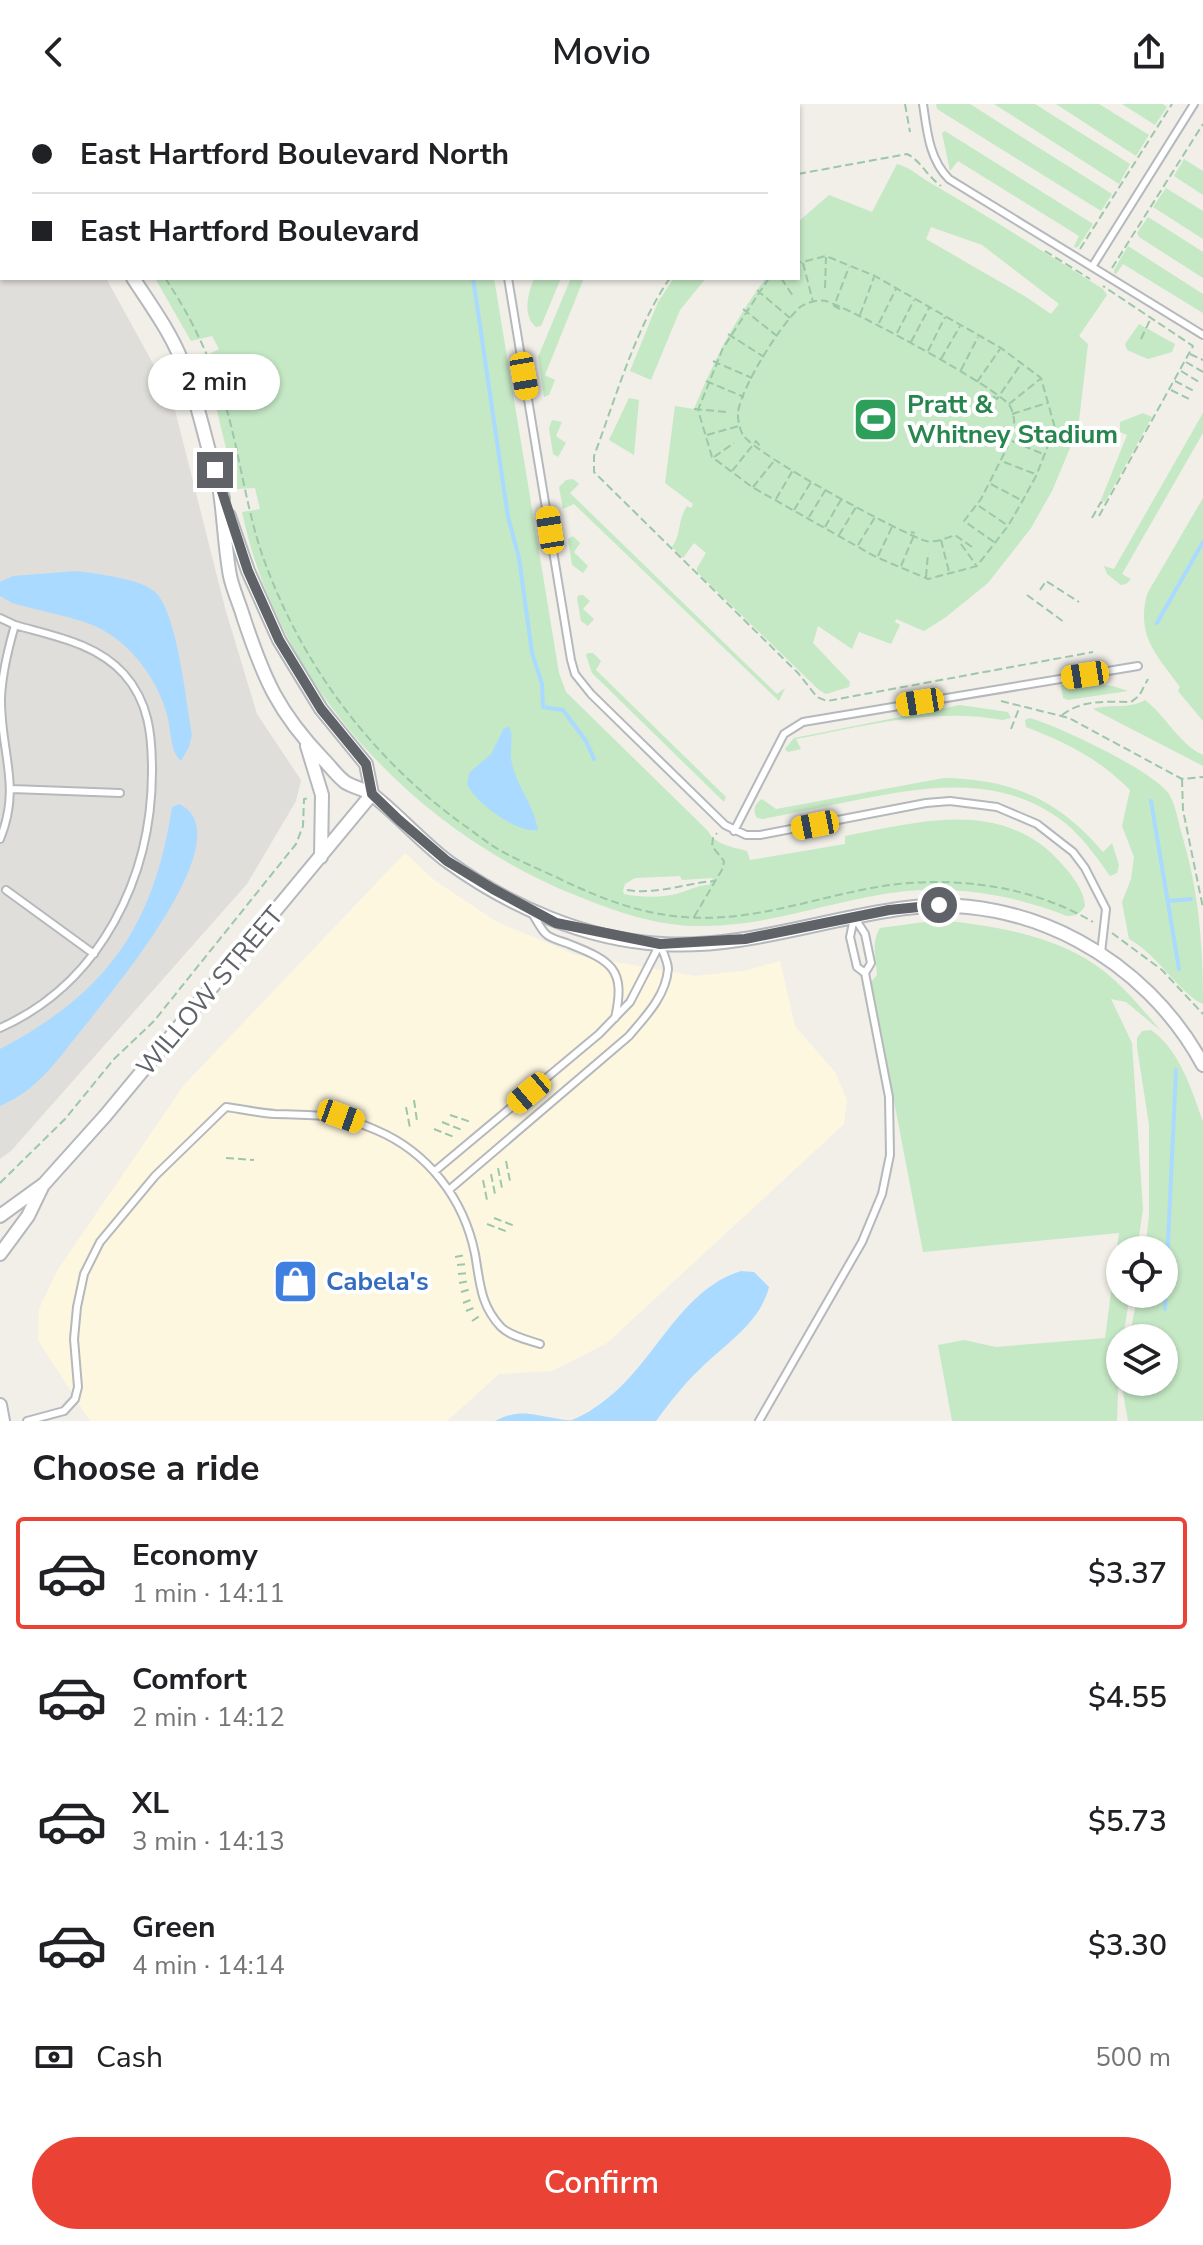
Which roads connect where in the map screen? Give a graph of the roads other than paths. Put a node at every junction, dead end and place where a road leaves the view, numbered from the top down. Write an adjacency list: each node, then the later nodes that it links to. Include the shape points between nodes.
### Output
1 (923, 104): 3 (lane, via 935,160 949,179)
2 (1194, 104): 3 (lane)
3 (1092, 267): 6 (lane)
4 (134, 280): 7 (street, via 181,358)
5 (508, 280): 15 (lane, via 575,674)
6 (1203, 335)
7 (220, 492): 11 (street, via 230,576 250,635 267,683); 14 (street, via 279,640 321,709 366,764)
8 (0, 618): 9 (lane)
9 (15, 625): 12 (lane, via 1,698); 23 (lane, via 102,655 124,675 144,704 149,723 152,785 145,846 127,899)
10 (1138, 666): 15 (lane, via 797,724 784,734)
11 (305, 740): 14 (street, via 346,783); 17 (street, via 322,795)
12 (12, 789): 13 (lane); 16 (lane)
13 (120, 793)
14 (372, 794): 17 (street, WILLOW STREET); 19 (street, via 447,861)
15 (734, 831): 22 (lane, via 760,835 950,801 997,807 1047,830 1085,868 1106,909)
16 (0, 839)
17 (321, 857): 29 (street, WILLOW STREET)
18 (6, 890): 23 (lane)
19 (529, 908): 21 (street, via 556,923); 25 (lane, via 547,936 593,954 612,969 620,989)
20 (854, 917): 21 (street, via 745,939); 22 (street, via 910,907 968,906 1030,919); 24 (lane, via 850,937 857,967); 24 (lane, via 865,934 871,963)
21 (660, 944): 25 (lane, via 630,1002); 30 (lane, via 668,967 662,990 629,1036)
22 (1101, 953): 27 (street, via 1174,1018)
23 (94, 954): 26 (lane, via 47,999)
24 (865, 973): 37 (lane, via 889,1097 890,1155 882,1194 862,1242)
25 (615, 1018): 28 (lane)
26 (0, 1028)
27 (1203, 1065)
28 (435, 1171): 30 (lane); 36 (lane, via 379,1130 341,1116 226,1107 155,1176 100,1242 84,1274 77,1307 75,1399 64,1411)
29 (44, 1184): 31 (street, WILLOW STREET); 32 (street, WILLOW STREET)
30 (450, 1189): 33 (lane, via 470,1234 483,1300 503,1330)
31 (0, 1216)
32 (0, 1254)
33 (540, 1344)
34 (0, 1405): 35 (street)
35 (3, 1421)
36 (27, 1421)
37 (759, 1421)

